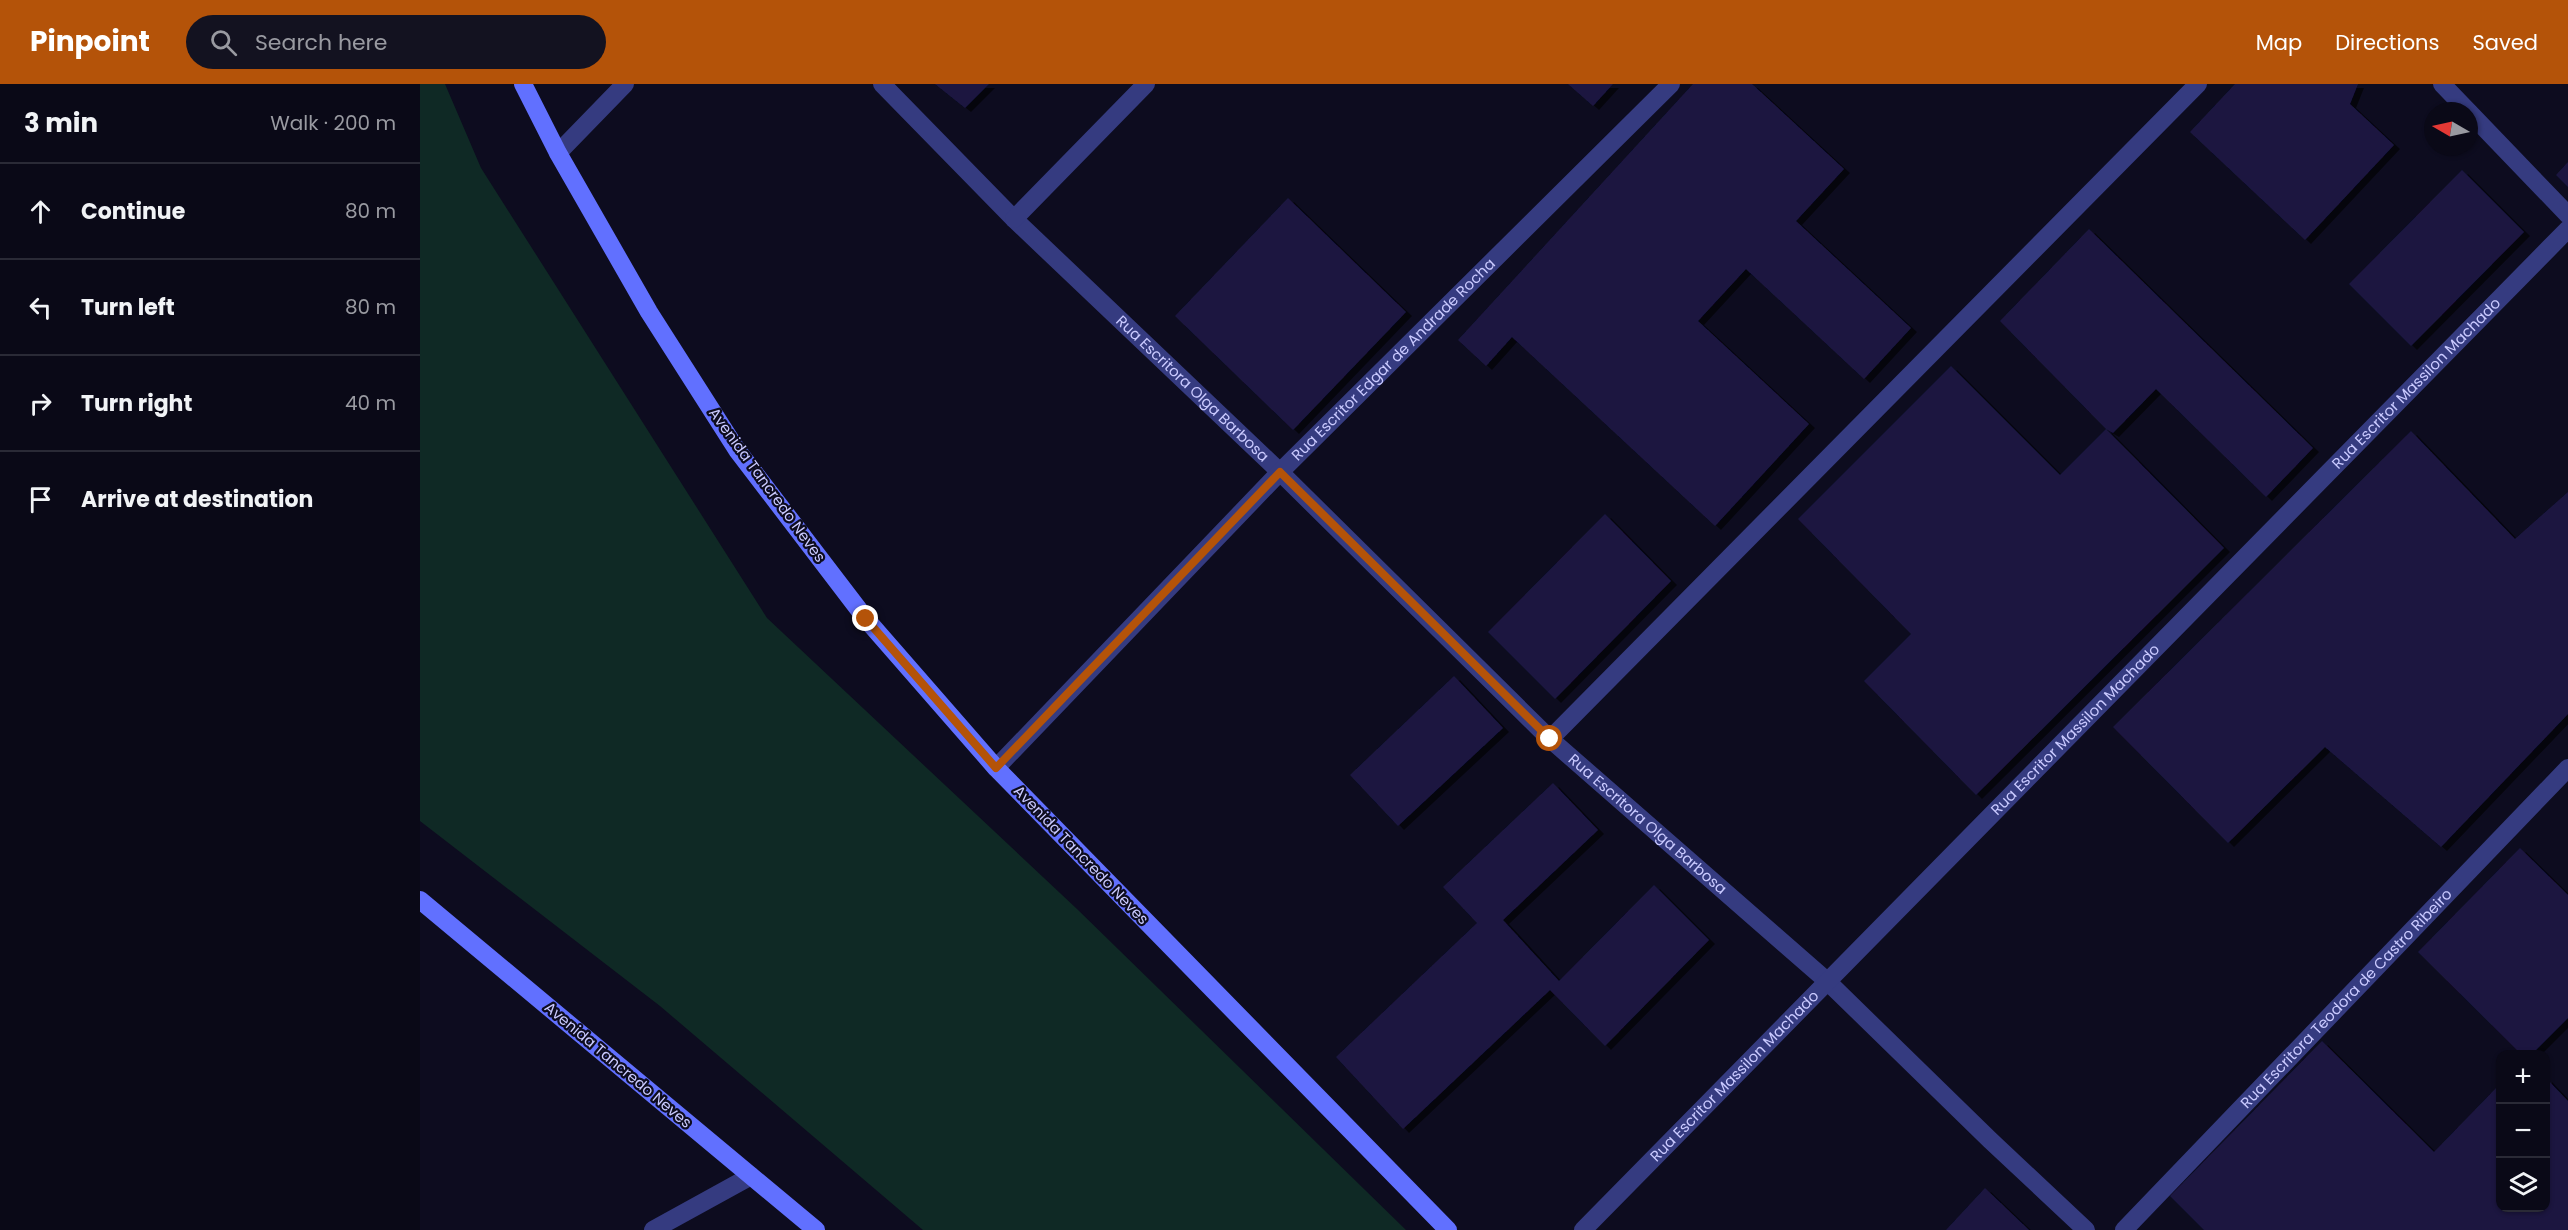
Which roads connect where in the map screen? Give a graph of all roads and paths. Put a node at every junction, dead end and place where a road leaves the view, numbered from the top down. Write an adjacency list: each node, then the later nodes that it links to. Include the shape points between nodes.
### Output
1 (523, 84): 10 (street, Avenida Tancredo Neves)
2 (625, 84): 10 (street)
3 (882, 84): 12 (street, Rua Escritora Olga Barbosa)
4 (1146, 84): 12 (street)
5 (1671, 84): 14 (street, Rua Escritor Edgar de Andrade Rocha)
6 (2198, 84): 15 (street)
7 (2442, 84): 8 (street)
8 (2459, 102)
9 (2478, 121): 11 (street)
10 (558, 153): 16 (street, Avenida Tancredo Neves, via 649,312 737,450 866,619)
11 (2568, 215)
12 (1014, 219): 14 (street, Rua Escritora Olga Barbosa)
13 (2568, 229): 19 (street, Rua Escritor Massilon Machado)
14 (1280, 472): 15 (street, Rua Escritora Olga Barbosa); 16 (street, Rua Escritor Edgar de Andrade Rocha)
15 (1550, 739): 19 (street, Rua Escritora Olga Barbosa)
16 (996, 768): 23 (street, Avenida Tancredo Neves)
17 (2568, 768): 26 (street, Rua Escritora Teodora de Castro Ribeiro)
18 (420, 900): 20 (street, Avenida Tancredo Neves)
19 (1827, 981): 24 (street, Rua Escritor Massilon Machado); 25 (street, Rua Escritora Olga Barbosa)
20 (751, 1176): 21 (street); 22 (street, Avenida Tancredo Neves)
21 (653, 1230)
22 (816, 1230)
23 (1448, 1230)
24 (1583, 1230)
25 (2086, 1230)
26 (2124, 1230)

